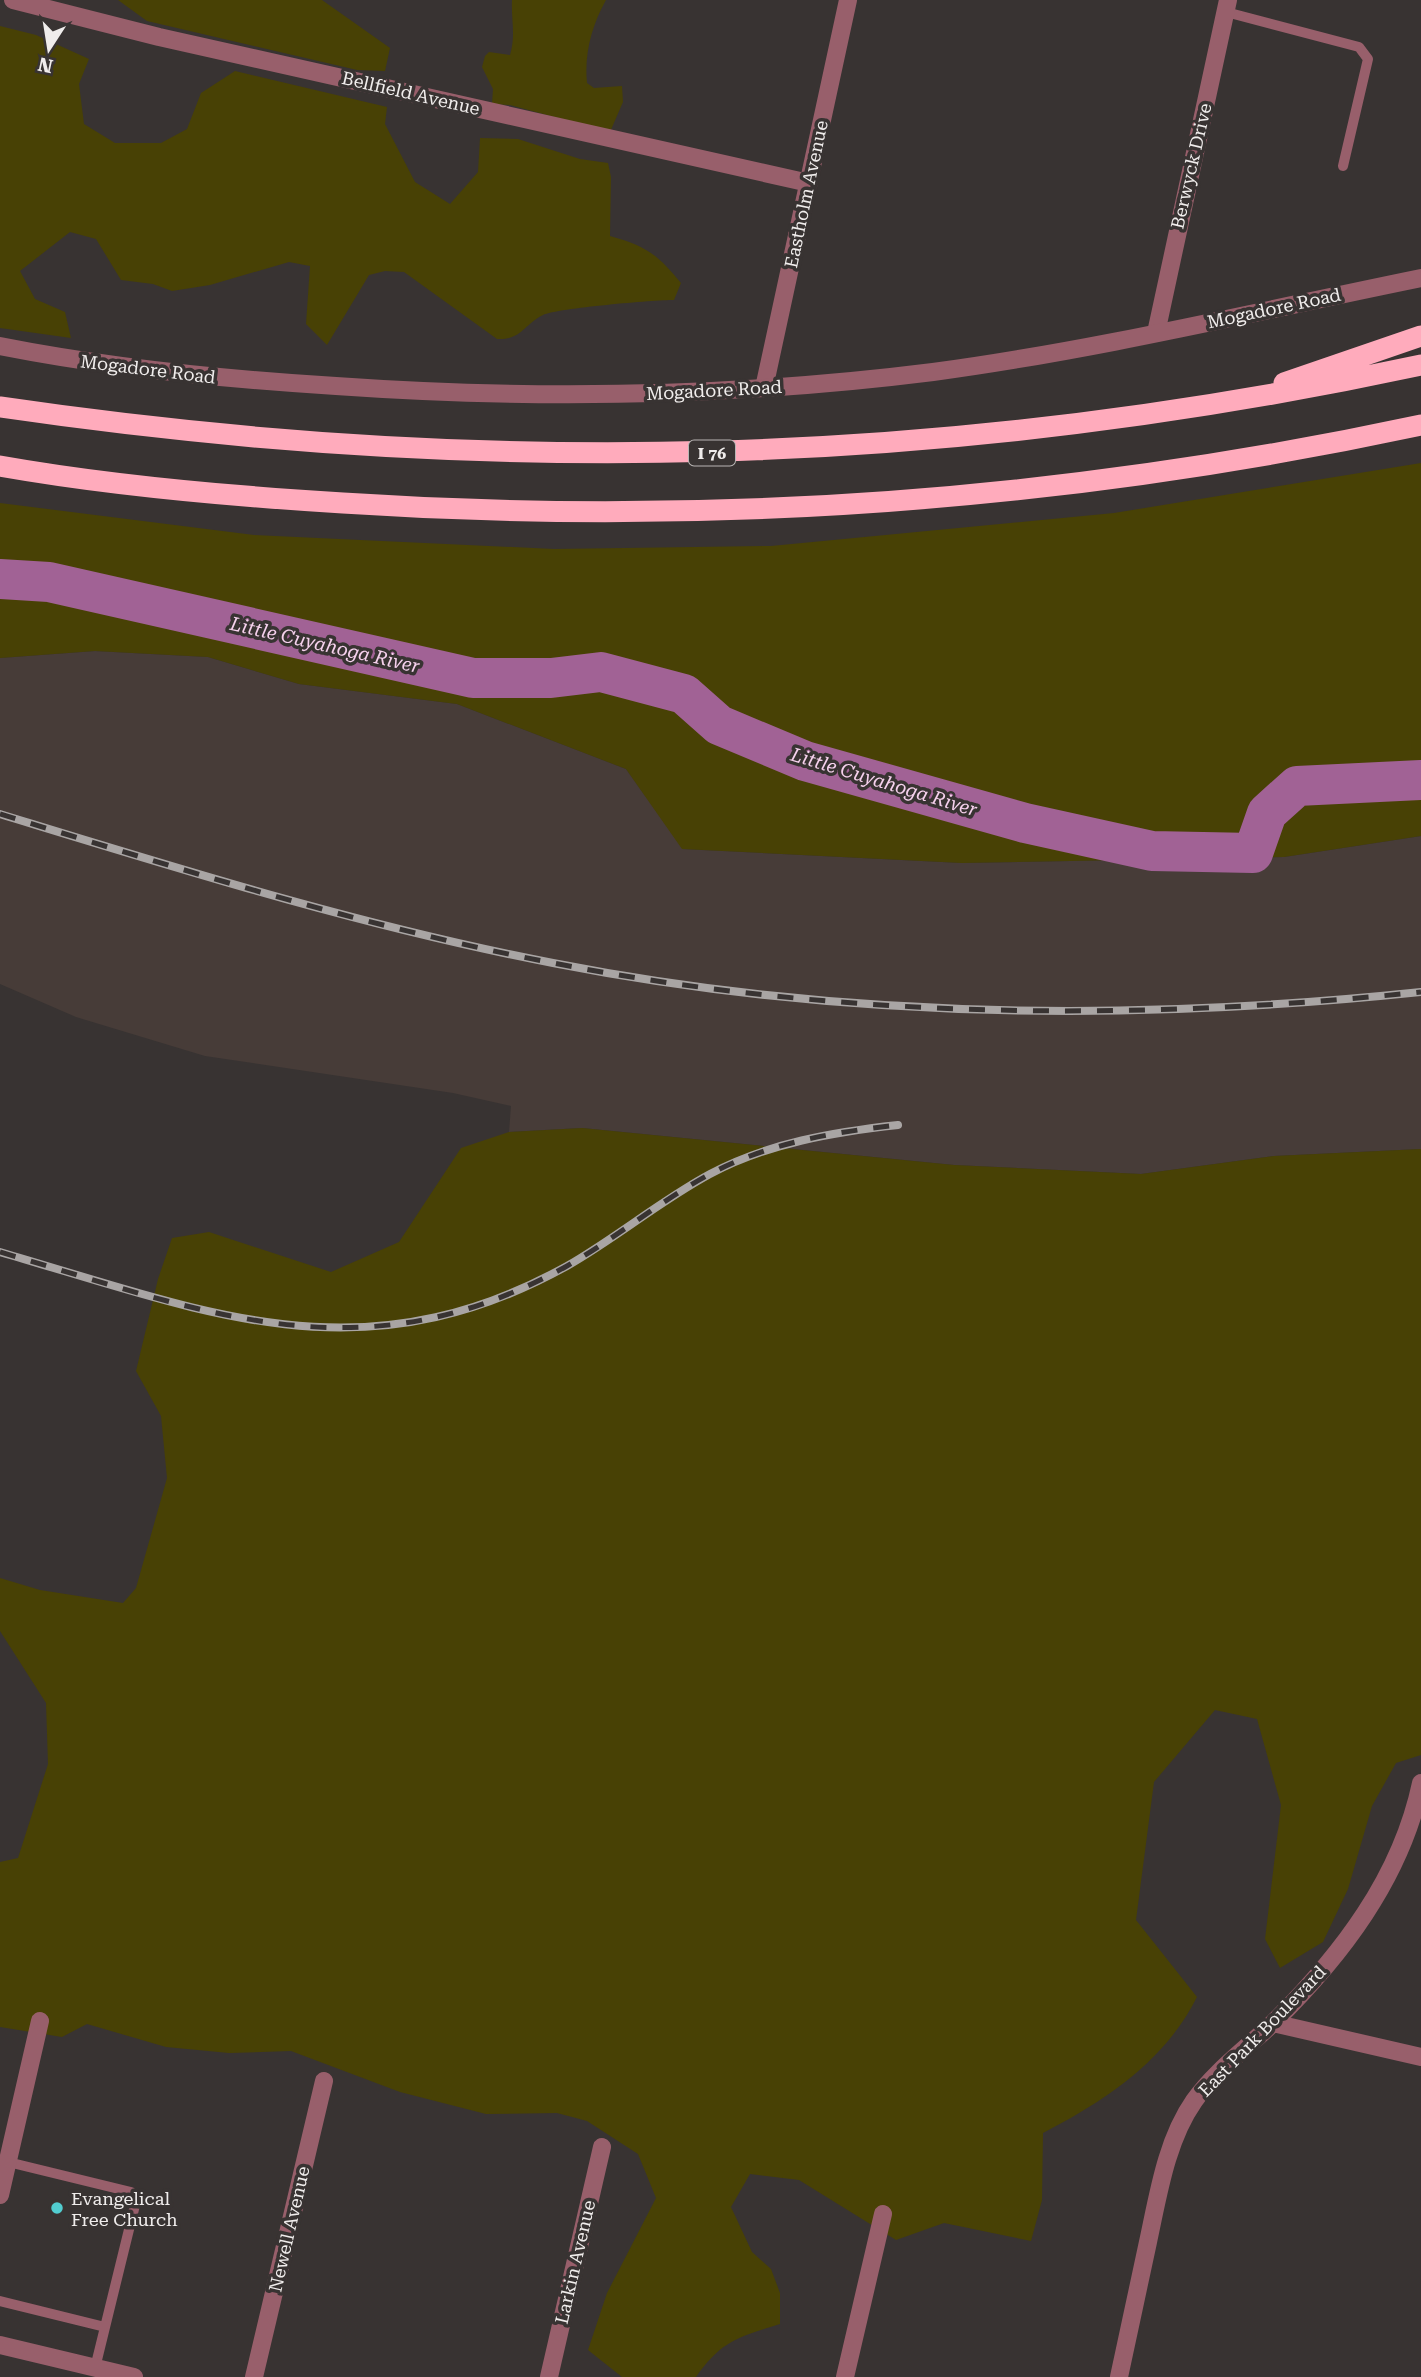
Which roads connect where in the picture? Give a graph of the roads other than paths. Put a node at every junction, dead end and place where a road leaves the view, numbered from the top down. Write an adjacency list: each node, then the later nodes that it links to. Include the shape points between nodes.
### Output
1 (13, 0): 5 (street, Bellfield Avenue)
2 (848, 0): 5 (street, Eastholm Avenue)
3 (1227, 6): 4 (lane, via 1359,47 1368,59); 7 (street, Berwyck Drive)
4 (1343, 166)
5 (809, 183): 11 (street, Eastholm Avenue)
6 (1421, 278): 7 (street, Mogadore Road)
7 (1156, 332): 11 (street, Mogadore Road, via 936,371)
8 (1421, 336): 12 (highway)
9 (0, 346): 11 (street, Mogadore Road, via 134,369 397,390 554,395)
10 (1421, 365): 12 (highway, I 76)
11 (764, 388)
12 (1229, 403): 13 (highway, I 76, via 1091,423 884,444 625,455 358,447 135,426)
13 (0, 407)
14 (1421, 425): 15 (highway, via 1251,458 1041,488 692,512 472,511 293,500)
15 (0, 466)
16 (1421, 1783): 18 (street, East Park Boulevard, via 1403,1844 1363,1917)
17 (40, 2021): 22 (street)
18 (1273, 2023): 19 (street); 33 (street, East Park Boulevard, via 1213,2078 1183,2119 1160,2188)
19 (1421, 2057)
20 (324, 2081): 30 (street, Newell Avenue)
21 (602, 2147): 31 (street, Larkin Avenue)
22 (8, 2162): 23 (street); 26 (lane, via 131,2192 136,2201 134,2215)
23 (0, 2195)
24 (883, 2214): 32 (street)
25 (0, 2301): 26 (lane)
26 (105, 2327): 28 (lane)
27 (0, 2345): 28 (street)
28 (95, 2368): 29 (street)
29 (134, 2377)
30 (254, 2377)
31 (549, 2377)
32 (845, 2377)
33 (1119, 2377)

